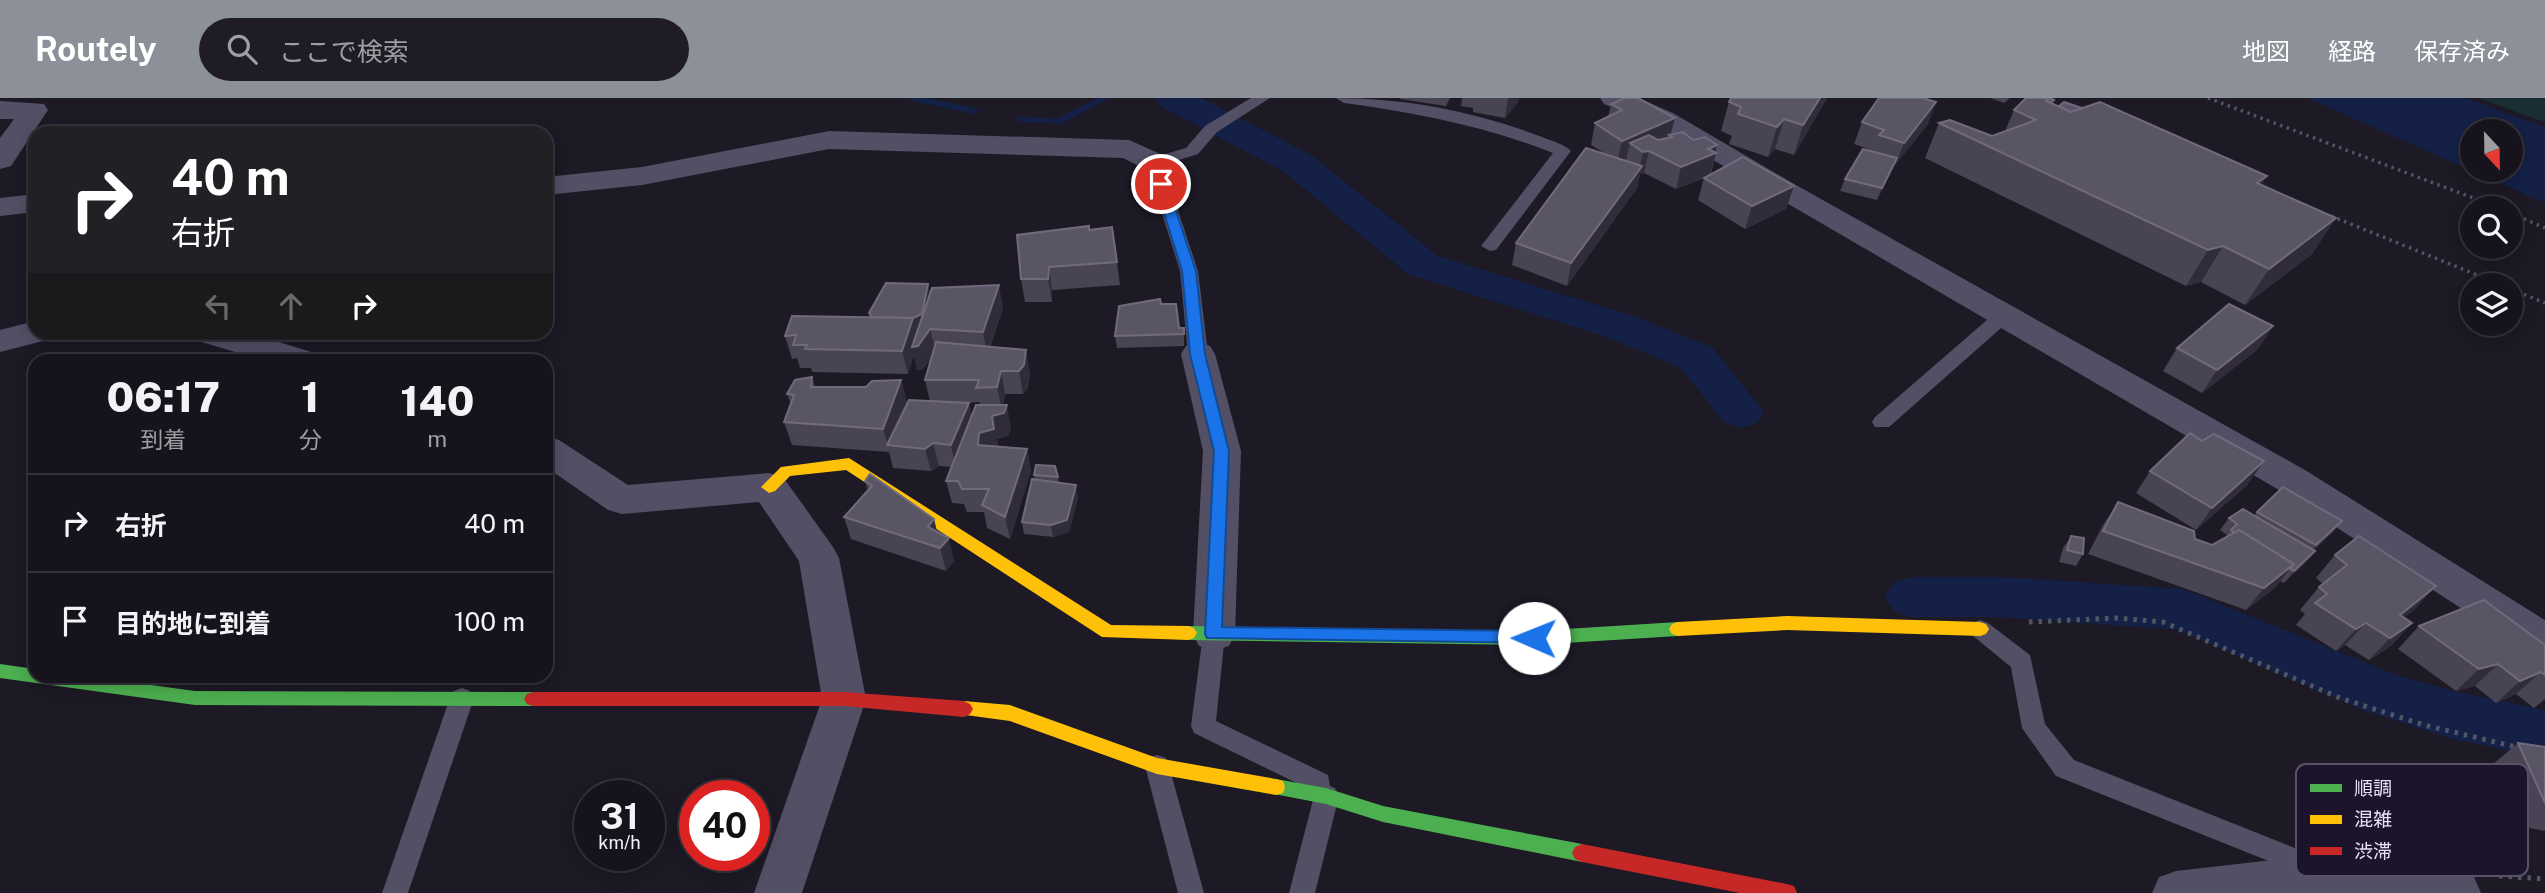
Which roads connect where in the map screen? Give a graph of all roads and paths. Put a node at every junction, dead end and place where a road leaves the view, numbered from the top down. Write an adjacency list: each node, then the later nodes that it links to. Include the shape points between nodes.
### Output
1 (1262, 98): 8 (lane, via 1211,129 1192,151)
2 (1344, 98): 16 (lane, via 1438,112 1563,150)
3 (1614, 98): 20 (street, via 1663,119)
4 (2208, 98): 10 (path)
5 (36, 104): 6 (street); 7 (street)
6 (0, 110)
7 (0, 160)
8 (1154, 162): 9 (street, via 1129,149 828,140 642,176); 25 (lane, via 1189,271)
9 (553, 185)
10 (2471, 196)
11 (28, 204): 12 (street)
12 (0, 207)
13 (2325, 214): 17 (path)
14 (2523, 218): 15 (path)
15 (2545, 228)
16 (1490, 246)
17 (2472, 273)
18 (2523, 294): 19 (path)
19 (2545, 303)
20 (2002, 317): 26 (lane); 31 (street, via 2292,480)
21 (28, 334): 23 (street)
22 (233, 340): 24 (street)
23 (0, 341)
24 (279, 354)
25 (1198, 354): 30 (street, via 1222,451)
26 (1882, 422)
27 (553, 454): 28 (street, via 622,500)
28 (769, 487): 30 (street, via 786,471 849,464 1108,632); 36 (street, via 819,558)
29 (1980, 629): 30 (street, via 1787,623 1534,638); 37 (path, via 2034,621 2117,618 2163,622 2340,698 2424,725); 41 (lane, via 2022,662 2034,728 2065,768)
30 (1213, 634): 40 (lane, via 1203,726)
31 (2545, 641)
32 (0, 671): 33 (street)
33 (28, 675)
34 (87, 683): 35 (street, via 195,698)
35 (462, 698): 36 (street); 44 (lane)
36 (844, 699): 38 (street, via 1010,713); 45 (street)
37 (2520, 748)
38 (1157, 766): 39 (street); 46 (lane)
39 (1326, 796): 40 (street); 47 (lane)
40 (1383, 814): 48 (street)
41 (2296, 860)
42 (2325, 876): 49 (street)
43 (2341, 876): 50 (street)
44 (395, 893)
45 (778, 893)
46 (1191, 893)
47 (1302, 893)
48 (1787, 893)
49 (2176, 893)
50 (2457, 893)

